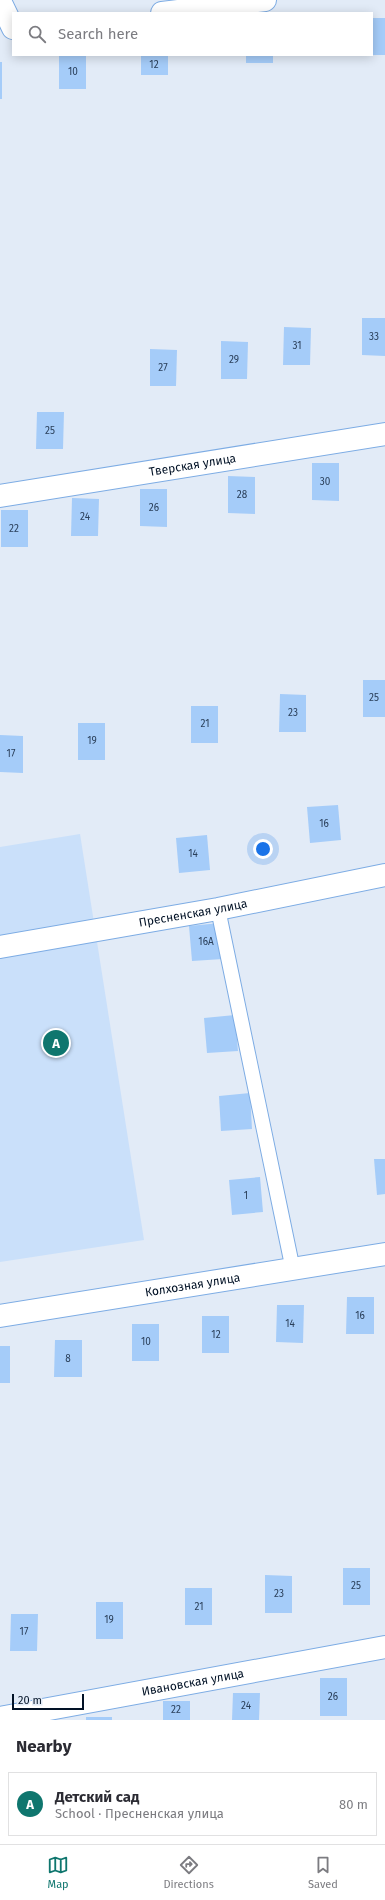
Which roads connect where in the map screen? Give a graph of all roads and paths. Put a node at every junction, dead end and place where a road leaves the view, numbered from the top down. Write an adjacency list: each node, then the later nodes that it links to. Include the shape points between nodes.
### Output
1 (265, 0): 3 (street)
2 (0, 1): 4 (street)
3 (170, 12)
4 (12, 26)
5 (12, 38): 6 (street)
6 (0, 42)
7 (385, 434): 8 (street, Тверская улица)
8 (0, 496)
9 (385, 875): 10 (street, Пресненская улица)
10 (218, 909): 11 (street, Пресненская улица); 13 (lane)
11 (0, 947)
12 (385, 1254): 13 (street, Колхозная улица)
13 (294, 1270): 14 (street, Колхозная улица)
14 (0, 1316)
15 (385, 1647): 16 (street, Ивановская улица)
16 (0, 1718)

